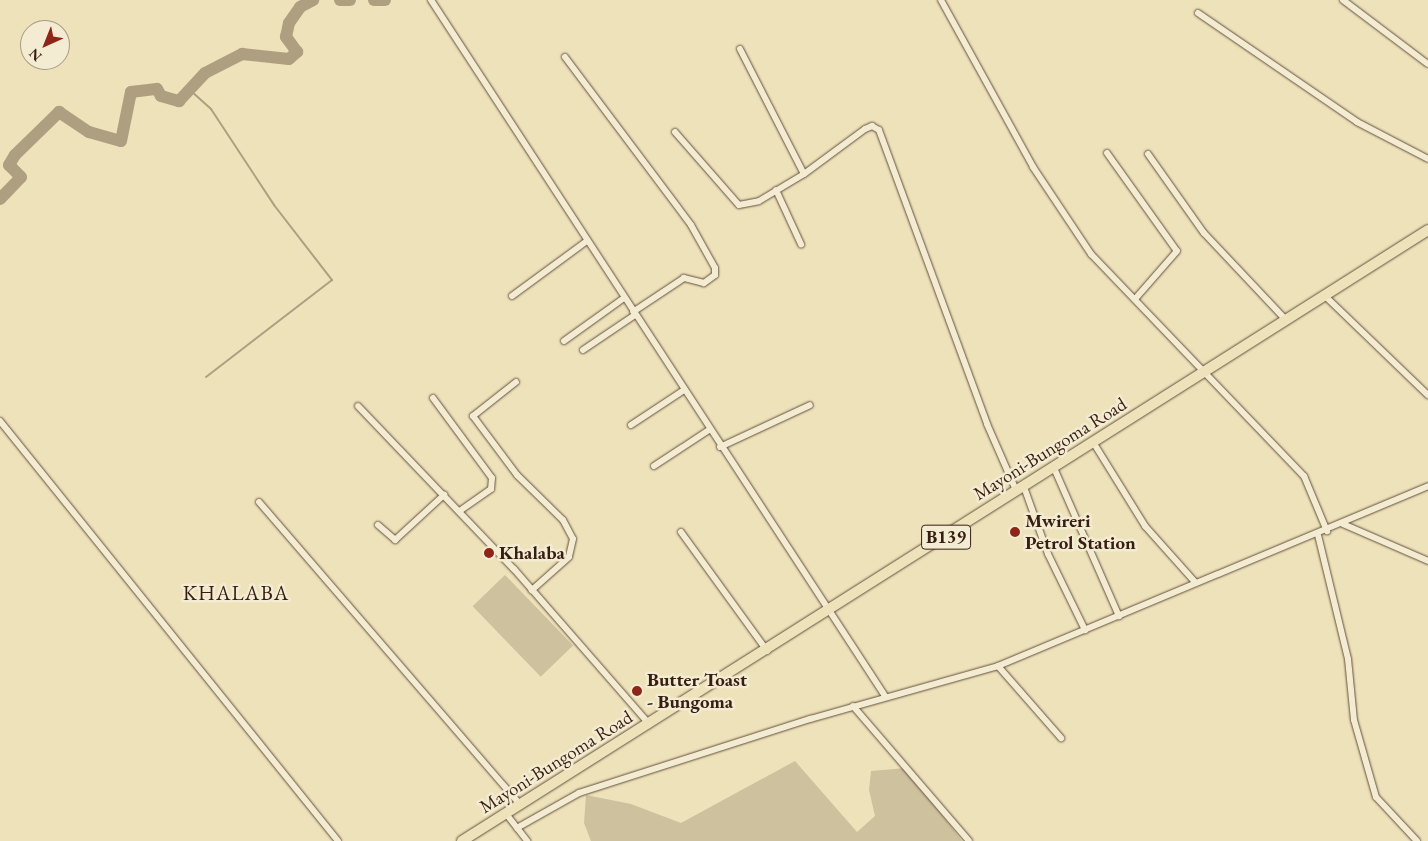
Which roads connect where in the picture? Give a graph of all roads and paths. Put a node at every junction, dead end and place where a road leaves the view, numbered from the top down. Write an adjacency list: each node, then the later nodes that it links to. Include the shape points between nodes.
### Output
1 (431, 0): 15 (street)
2 (941, 0): 20 (street, via 1058,206 1104,271)
3 (1343, 0): 7 (street)
4 (1198, 13): 11 (street, via 1357,122)
5 (740, 49): 12 (street)
6 (565, 58): 21 (street, via 691,226 715,268 715,275 704,283 684,278)
7 (1428, 64)
8 (675, 132): 13 (street, via 740,205 751,204)
9 (1107, 153): 20 (street, via 1177,251)
10 (1148, 154): 22 (street, via 1204,232)
11 (1428, 159)
12 (804, 174): 13 (street); 40 (street, via 865,129 872,126 879,130 987,424)
13 (776, 190): 16 (street)
14 (1428, 230): 18 (main road, Mayoni-Bungoma Road / B139)
15 (587, 241): 17 (street); 19 (street)
16 (801, 244)
17 (512, 296)
18 (1325, 296): 22 (main road, Mayoni-Bungoma Road / B139); 28 (street)
19 (624, 298): 21 (street); 23 (street)
20 (1135, 299): 25 (street)
21 (634, 314): 24 (street); 27 (street)
22 (1285, 319): 25 (main road, Mayoni-Bungoma Road / B139)
23 (564, 341)
24 (583, 350)
25 (1202, 372): 35 (main road, Mayoni-Bungoma Road / B139); 46 (street, via 1304,476)
26 (516, 382): 51 (street, via 473,416 518,475 563,520 573,539 569,556)
27 (684, 390): 33 (street); 34 (street)
28 (1428, 395)
29 (433, 398): 43 (street, via 492,478 491,489)
30 (810, 405): 36 (street)
31 (358, 406): 41 (street)
32 (0, 421): 64 (street)
33 (631, 425)
34 (709, 430): 36 (street); 37 (street)
35 (1093, 442): 38 (main road, Mayoni-Bungoma Road / B139); 50 (street, via 1145,526)
36 (720, 447): 52 (street)
37 (654, 466)
38 (1054, 468): 40 (main road, Mayoni-Bungoma Road / B139); 53 (street)
39 (1428, 486): 44 (street)
40 (1020, 488): 52 (main road, Mayoni-Bungoma Road / B139); 54 (street)
41 (444, 495): 43 (street); 45 (street, via 395,540)
42 (259, 502): 61 (street)
43 (459, 511): 51 (street)
44 (1343, 524): 46 (street); 49 (street)
45 (378, 525)
46 (1327, 531): 48 (street)
47 (681, 532): 55 (street)
48 (1318, 535): 50 (street); 68 (street, via 1348,659 1354,720 1376,797)
49 (1428, 561)
50 (1196, 583): 53 (street)
51 (532, 590): 59 (street)
52 (828, 609): 55 (main road, Mayoni-Bungoma Road / B139); 57 (street)
53 (1119, 616): 54 (street)
54 (1084, 630): 56 (street)
55 (767, 651): 59 (main road, Mayoni-Bungoma Road / B139)
56 (998, 666): 57 (street); 60 (street)
57 (884, 696): 58 (street)
58 (853, 706): 63 (street, via 579,794); 67 (street)
59 (649, 724): 61 (main road, Mayoni-Bungoma Road / B139)
60 (1061, 738)
61 (522, 806): 62 (main road, Mayoni-Bungoma Road / B139)
62 (507, 815): 63 (street); 65 (main road, Mayoni-Bungoma Road / B139)
63 (517, 828): 66 (street)
64 (338, 841)
65 (462, 841)
66 (527, 841)
67 (969, 841)
68 (1417, 841)

